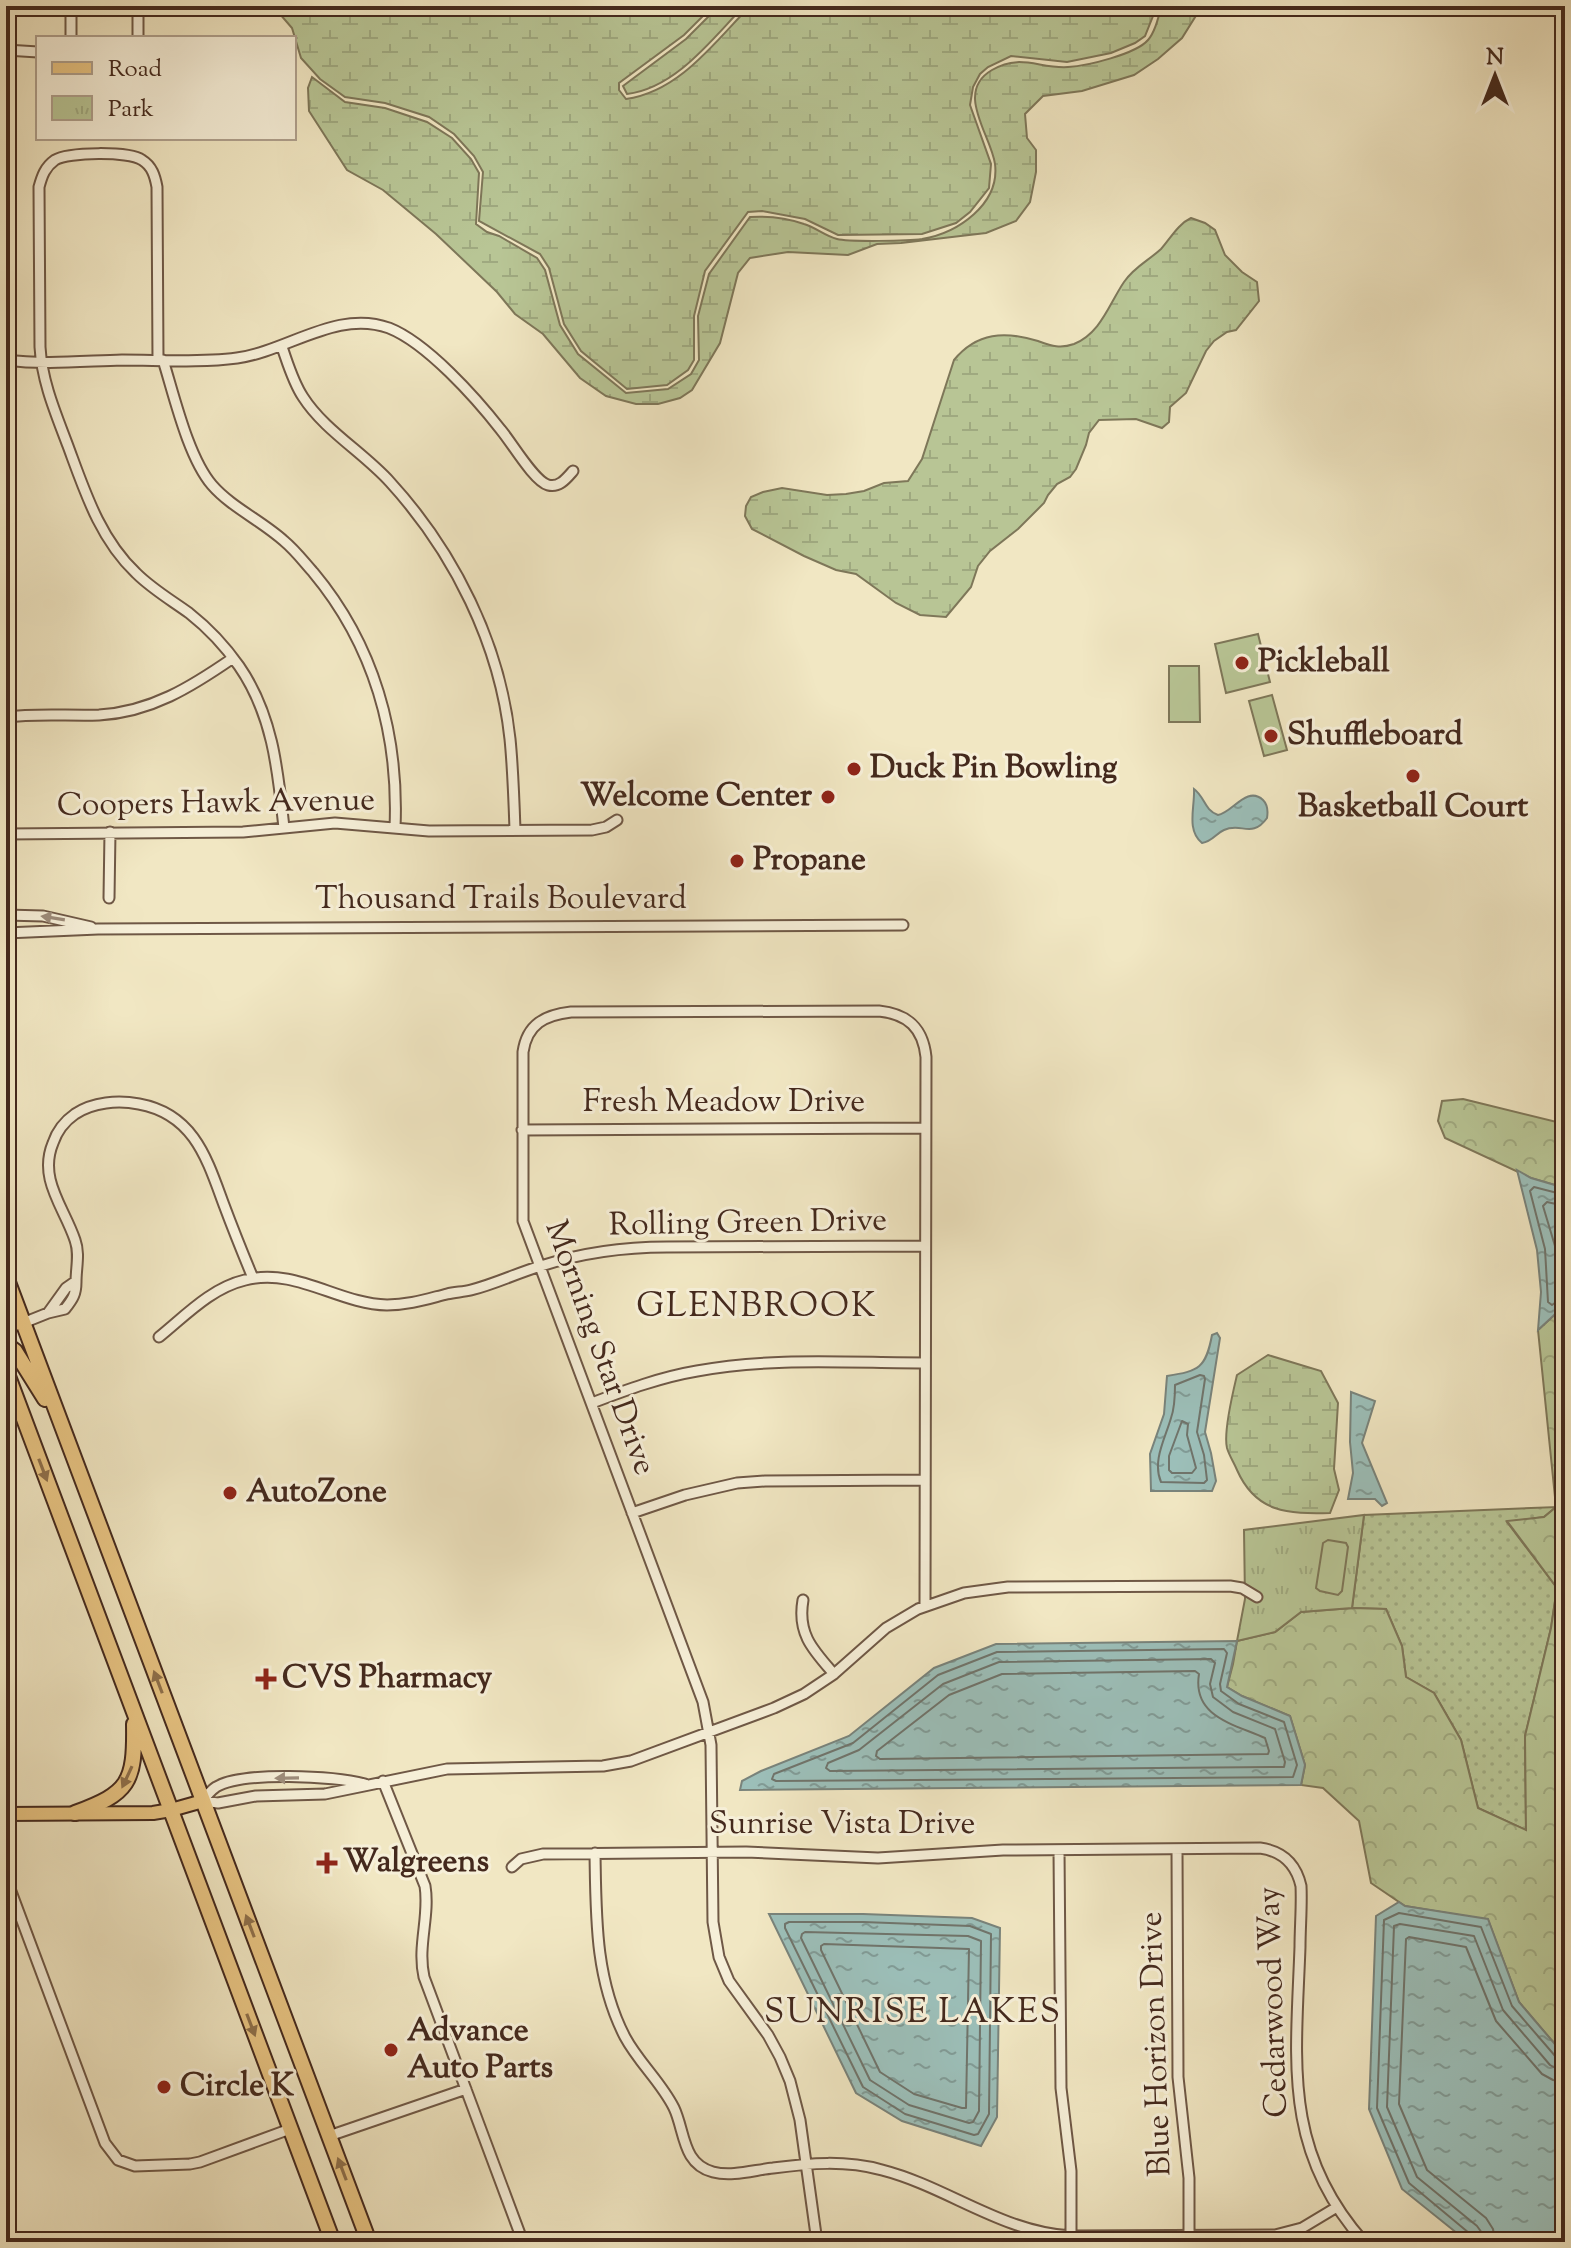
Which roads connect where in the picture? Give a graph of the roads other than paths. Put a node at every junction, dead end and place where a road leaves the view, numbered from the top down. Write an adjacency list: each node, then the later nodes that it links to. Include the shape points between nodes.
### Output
1 (71, 6): 3 (street)
2 (138, 6): 4 (street)
3 (71, 36)
4 (138, 36)
5 (6, 50): 6 (street)
6 (36, 52)
7 (282, 347): 9 (street, via 242,358); 11 (street, via 334,327 379,325 400,334 466,390 539,480 559,485); 17 (street, via 296,386 311,408 409,504 463,587 489,647 505,707)
8 (6, 360): 10 (street)
9 (161, 360): 10 (street); 10 (street, via 153,172 128,155 72,155 53,162 39,187); 16 (street, via 204,474 222,495 296,553 338,605 368,660 392,744)
10 (42, 362): 12 (street, via 93,513 108,539 137,574 196,619)
11 (573, 471)
12 (233, 658): 13 (street, via 180,693 137,709); 15 (street, via 270,733)
13 (6, 717)
14 (617, 820): 17 (street, Coopers Hawk Avenue, via 592,830)
15 (284, 828): 16 (street, Coopers Hawk Avenue, via 335,823); 18 (street, Coopers Hawk Avenue)
16 (395, 828): 17 (street, Coopers Hawk Avenue)
17 (515, 830)
18 (110, 832): 19 (street, Coopers Hawk Avenue); 20 (street)
19 (6, 834)
20 (109, 898)
21 (6, 915): 23 (street, Thousand Trails Boulevard, one-way to 21, via 43,916)
22 (903, 925): 23 (street, Thousand Trails Boulevard)
23 (98, 929): 24 (street, Thousand Trails Boulevard)
24 (6, 933)
25 (521, 1020): 26 (street)
26 (532, 1028): 27 (street, via 548,1016 571,1012 879,1011 915,1018 925,1049); 28 (street, Morning Star Drive, via 523,1052)
27 (925, 1128): 28 (street, Fresh Meadow Drive); 29 (street)
28 (522, 1130): 30 (street, Morning Star Drive, via 522,1216)
29 (925, 1246): 30 (street, Rolling Green Drive, via 655,1247); 37 (street)
30 (540, 1266): 32 (street, Rolling Green Drive, via 415,1303 380,1304 298,1280); 39 (street, Morning Star Drive)
31 (6, 1277): 34 (highway)
32 (253, 1278): 34 (street, via 209,1164 183,1124 151,1106 94,1105 59,1131 49,1154 51,1188 78,1250 76,1293 65,1309); 35 (street, via 212,1294)
33 (6, 1316): 34 (highway)
34 (23, 1323): 40 (highway)
35 (159, 1337)
36 (6, 1344): 40 (highway)
37 (925, 1363): 39 (street, via 724,1367 664,1378); 41 (street)
38 (6, 1371): 47 (highway, one-way to 47)
39 (592, 1403): 42 (street, Morning Star Drive)
40 (60, 1423): 51 (highway, one-way to 40)
41 (925, 1480): 42 (street, via 737,1483); 45 (street)
42 (632, 1513): 48 (street, Morning Star Drive)
43 (1257, 1597): 45 (street, via 1230,1586 1008,1587)
44 (803, 1600): 46 (street, via 805,1635)
45 (925, 1606): 46 (street, via 886,1628)
46 (834, 1674): 48 (street, via 794,1700)
47 (134, 1712): 52 (highway); 53 (highway, one-way to 53, via 135,1754 125,1784 103,1803)
48 (710, 1732): 49 (street, via 613,1765 447,1769); 57 (street, Morning Star Drive)
49 (383, 1781): 50 (street); 61 (street, via 425,1886 422,1966)
50 (365, 1784): 51 (street, via 325,1794); 51 (street, one-way to 51, via 325,1777 256,1779 219,1785)
51 (203, 1801): 52 (main road); 63 (highway, one-way to 51)
52 (171, 1810): 53 (main road); 62 (highway, one-way to 62)
53 (75, 1813): 54 (main road)
54 (6, 1814)
55 (1177, 1849): 56 (street, Sunrise Vista Drive); 65 (street, Cedarwood Way, via 1266,1849 1285,1858 1297,1873 1298,2099 1310,2151); 67 (street, Blue Horizon Drive, via 1178,2077 1189,2178)
56 (1059, 1850): 57 (street, Sunrise Vista Drive, via 878,1858); 66 (street, via 1061,2088 1071,2171)
57 (713, 1852): 58 (street, Sunrise Vista Drive); 64 (street, Morning Star Drive, via 719,1957 785,2069 800,2120)
58 (595, 1853): 59 (street, Sunrise Vista Drive, via 536,1855); 64 (street, via 596,1936 609,1997 632,2049 673,2107 686,2149 705,2169 725,2174)
59 (512, 1867)
60 (6, 1878): 62 (street, via 105,2143 118,2160 145,2167 200,2162)
61 (466, 2089): 63 (street); 70 (street)
62 (290, 2129): 68 (highway)
63 (329, 2136): 69 (highway, one-way to 63)
64 (805, 2164): 66 (street, via 843,2163 888,2172 1018,2227); 71 (street, Morning Star Drive)
65 (1337, 2207): 67 (street, via 1302,2228 1275,2235); 72 (street, Cedarwood Way)
66 (1071, 2236): 67 (street)
67 (1189, 2237)
68 (333, 2242)
69 (369, 2242)
70 (523, 2242)
71 (817, 2242)
72 (1364, 2242)

